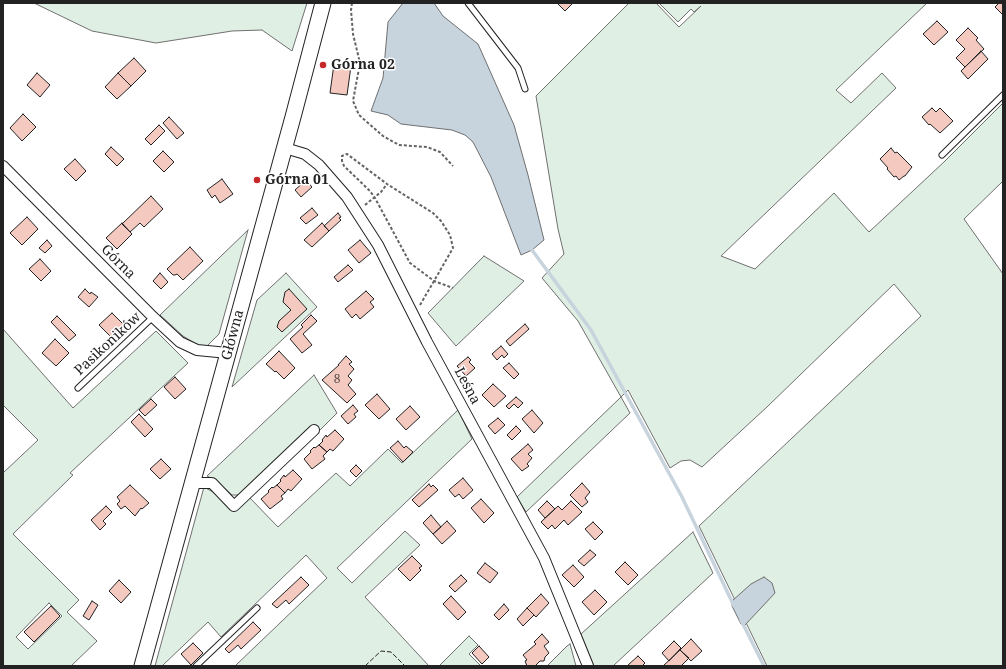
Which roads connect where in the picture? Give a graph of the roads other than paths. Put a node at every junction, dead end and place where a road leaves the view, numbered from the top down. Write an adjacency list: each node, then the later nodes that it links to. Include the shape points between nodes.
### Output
1 (323, 3): 5 (main road, Główna)
2 (468, 3): 3 (lane, via 518,68)
3 (525, 89)
4 (1003, 95): 6 (lane)
5 (285, 148): 9 (main road, Główna); 16 (street, Leśna, via 300,152 316,162 347,197 381,248 414,316 544,558)
6 (942, 155)
7 (3, 166): 8 (street, Górna)
8 (153, 317): 9 (street, Górna, via 180,342 197,350); 10 (lane, Pasikoników)
9 (228, 353): 12 (main road, Główna)
10 (78, 388)
11 (314, 430): 12 (street, via 234,506 212,483)
12 (192, 483): 14 (main road, Główna)
13 (257, 608): 15 (lane)
14 (142, 666)
15 (196, 666)
16 (588, 666)

